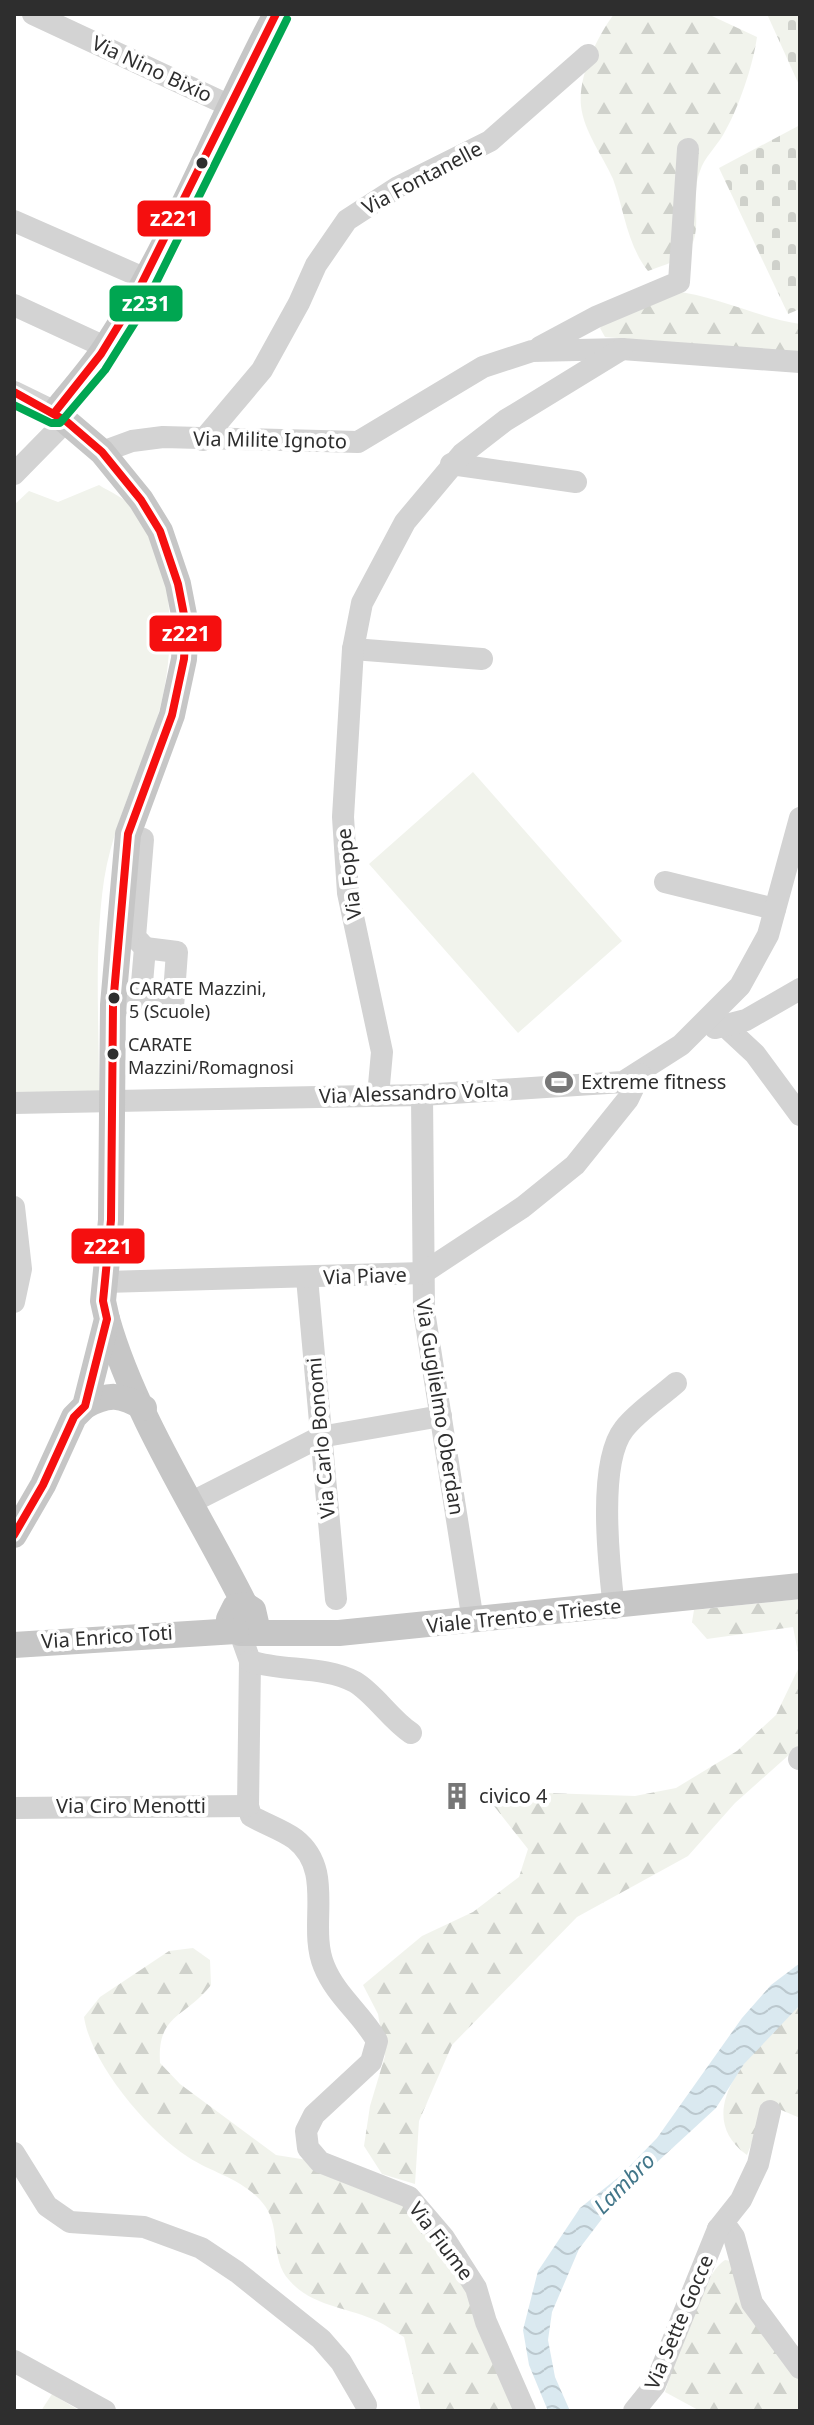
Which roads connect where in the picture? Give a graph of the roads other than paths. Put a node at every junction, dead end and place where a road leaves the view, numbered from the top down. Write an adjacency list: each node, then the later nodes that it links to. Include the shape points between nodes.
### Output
1 (33, 14): 4 (street, Via Nino Bixio)
2 (276, 14): 4 (main road)
3 (588, 55): 15 (street, Via Fontanelle, via 490,141 398,187 347,220 316,265 262,370)
4 (228, 105): 7 (main road)
5 (688, 149): 11 (street, via 679,282)
6 (14, 221): 7 (street)
7 (146, 279): 9 (main road)
8 (14, 307): 9 (street)
9 (105, 347): 14 (main road)
10 (622, 349): 11 (street, Via Milite Ignoto); 12 (street, Via Milite Ignoto); 17 (street, Via Foppe, via 506,420)
11 (532, 351): 15 (street, Via Milite Ignoto, via 483,367 358,442)
12 (800, 362)
13 (14, 392): 14 (street)
14 (60, 417): 16 (main road); 18 (street)
15 (203, 440): 16 (street, Via Milite Ignoto, via 146,438)
16 (102, 452): 23 (main road, via 160,531 186,625 172,715)
17 (451, 464): 19 (street); 20 (street, Via Foppe, via 384,556 362,603)
18 (14, 474)
19 (576, 482)
20 (353, 649): 21 (street); 33 (street, Via Foppe, via 344,846 348,893 382,1052)
21 (482, 659)
22 (800, 818): 25 (street, Via Alessandro Volta)
23 (128, 834): 26 (street, via 143,839); 28 (main road)
24 (665, 882): 25 (street)
25 (775, 909): 30 (street, Via Alessandro Volta, via 756,960)
26 (140, 943): 29 (street); 29 (street, via 177,952 173,1007)
27 (800, 989): 30 (street, via 746,1020)
28 (113, 1005): 29 (street); 34 (main road)
29 (140, 1006)
30 (717, 1025): 31 (street, Via Alessandro Volta); 36 (street, via 755,1054)
31 (640, 1074): 32 (street, Via Alessandro Volta, via 596,1085); 38 (street, Via Piave, via 628,1099 575,1165 523,1207)
32 (422, 1095): 33 (street, Via Alessandro Volta); 38 (street, Via Guglielmo Oberdan)
33 (378, 1096): 34 (street, Via Alessandro Volta)
34 (113, 1099): 35 (street, Via Alessandro Volta); 40 (main road)
35 (14, 1103)
36 (800, 1115)
37 (14, 1207): 41 (street, via 21,1269)
38 (423, 1273): 39 (street, Via Piave); 45 (street, Via Guglielmo Oberdan)
39 (307, 1278): 40 (street, Via Piave); 46 (street, Via Carlo Bonomi)
40 (105, 1301): 43 (main road, via 114,1344); 44 (main road)
41 (14, 1302)
42 (676, 1383): 51 (street, via 622,1430 610,1472 606,1502)
43 (144, 1408): 44 (main road, via 108,1395); 47 (main road)
44 (79, 1411): 48 (main road)
45 (441, 1416): 46 (street); 53 (street, Via Guglielmo Oberdan)
46 (320, 1437): 47 (street); 50 (street, Via Carlo Bonomi)
47 (192, 1502): 52 (main road, via 231,1577)
48 (14, 1535)
49 (800, 1586): 51 (main road, Viale Trento e Trieste)
50 (336, 1599)
51 (614, 1608): 53 (main road, Viale Trento e Trieste)
52 (241, 1619): 54 (main road, Via Enrico Toti); 55 (main road, Via Enrico Toti, via 183,1632); 56 (street)
53 (473, 1621): 54 (main road, Viale Trento e Trieste)
54 (297, 1632)
55 (19, 1641)
56 (250, 1661): 57 (street, via 355,1682); 58 (street)
57 (411, 1733)
58 (248, 1806): 59 (street, Via Ciro Menotti); 67 (street, Via Fiume, via 251,1816 296,1839 315,1867 320,1887 318,1949 334,1984 377,2041 371,2062 314,2115 306,2131 308,2148 320,2162 409,2197 444,2238 476,2288)
59 (14, 1808)
60 (770, 2111): 62 (street, Via Sette Gocce, via 758,2164 741,2200)
61 (14, 2153): 65 (street, via 47,2206 70,2222 144,2227 201,2248 237,2272 321,2339)
62 (718, 2229): 64 (street, via 729,2230 734,2237 752,2303); 68 (street, Via Sette Gocce, via 655,2385)
63 (14, 2361): 66 (street)
64 (800, 2368)
65 (366, 2405)
66 (105, 2411)
67 (525, 2411)
68 (634, 2411)

